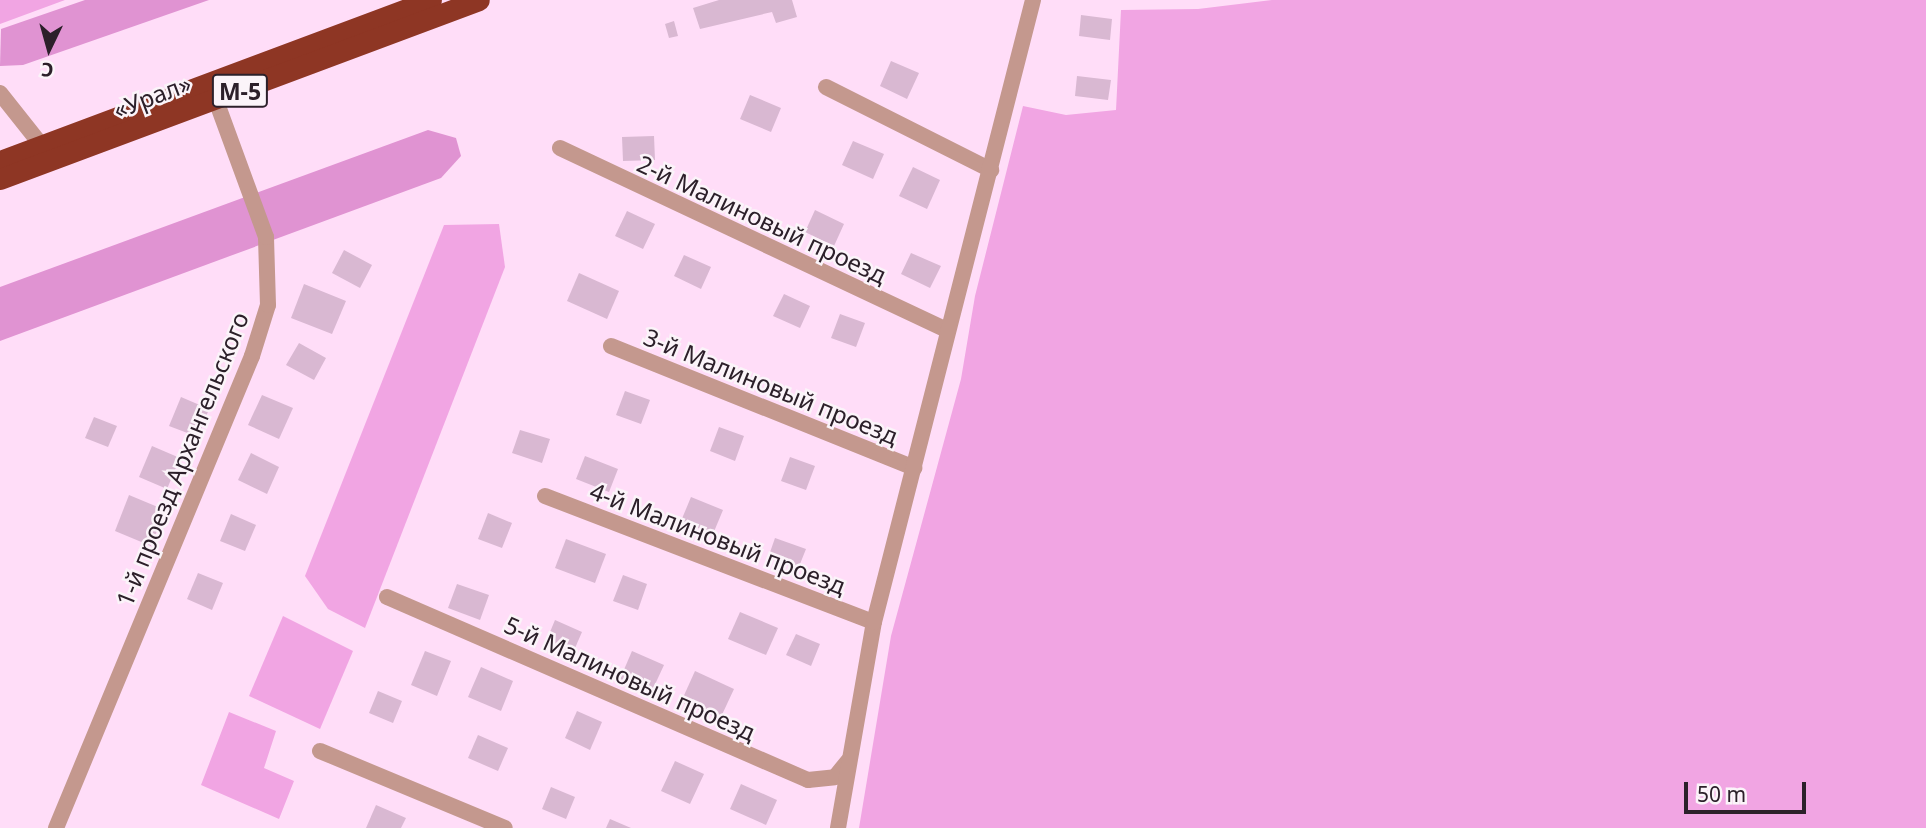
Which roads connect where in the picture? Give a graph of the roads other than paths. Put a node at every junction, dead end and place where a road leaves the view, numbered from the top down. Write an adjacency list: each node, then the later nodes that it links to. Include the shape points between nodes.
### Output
1 (431, 0): 7 (highway, «Урал» / М-5)
2 (479, 0): 6 (highway, «Урал» / М-5)
3 (1033, 0): 10 (street)
4 (826, 87): 10 (street)
5 (0, 93): 7 (street)
6 (216, 100): 11 (highway, «Урал» / М-5); 20 (street, 1-й проезд Архангельского, via 265,237 268,305 252,356)
7 (42, 146): 9 (highway, «Урал» / М-5)
8 (560, 148): 12 (street, 2-й Малиновый проезд)
9 (0, 161)
10 (991, 170): 12 (street)
11 (0, 179)
12 (945, 329): 14 (street)
13 (611, 346): 14 (street, 3-й Малиновый проезд)
14 (914, 468): 17 (street)
15 (545, 496): 17 (street, 4-й Малиновый проезд)
16 (387, 597): 19 (street, 5-й Малиновый проезд, via 808,780 835,777)
17 (874, 622): 19 (street)
18 (320, 751): 21 (street)
19 (849, 760): 22 (street)
20 (56, 828)
21 (505, 828)
22 (838, 828)

